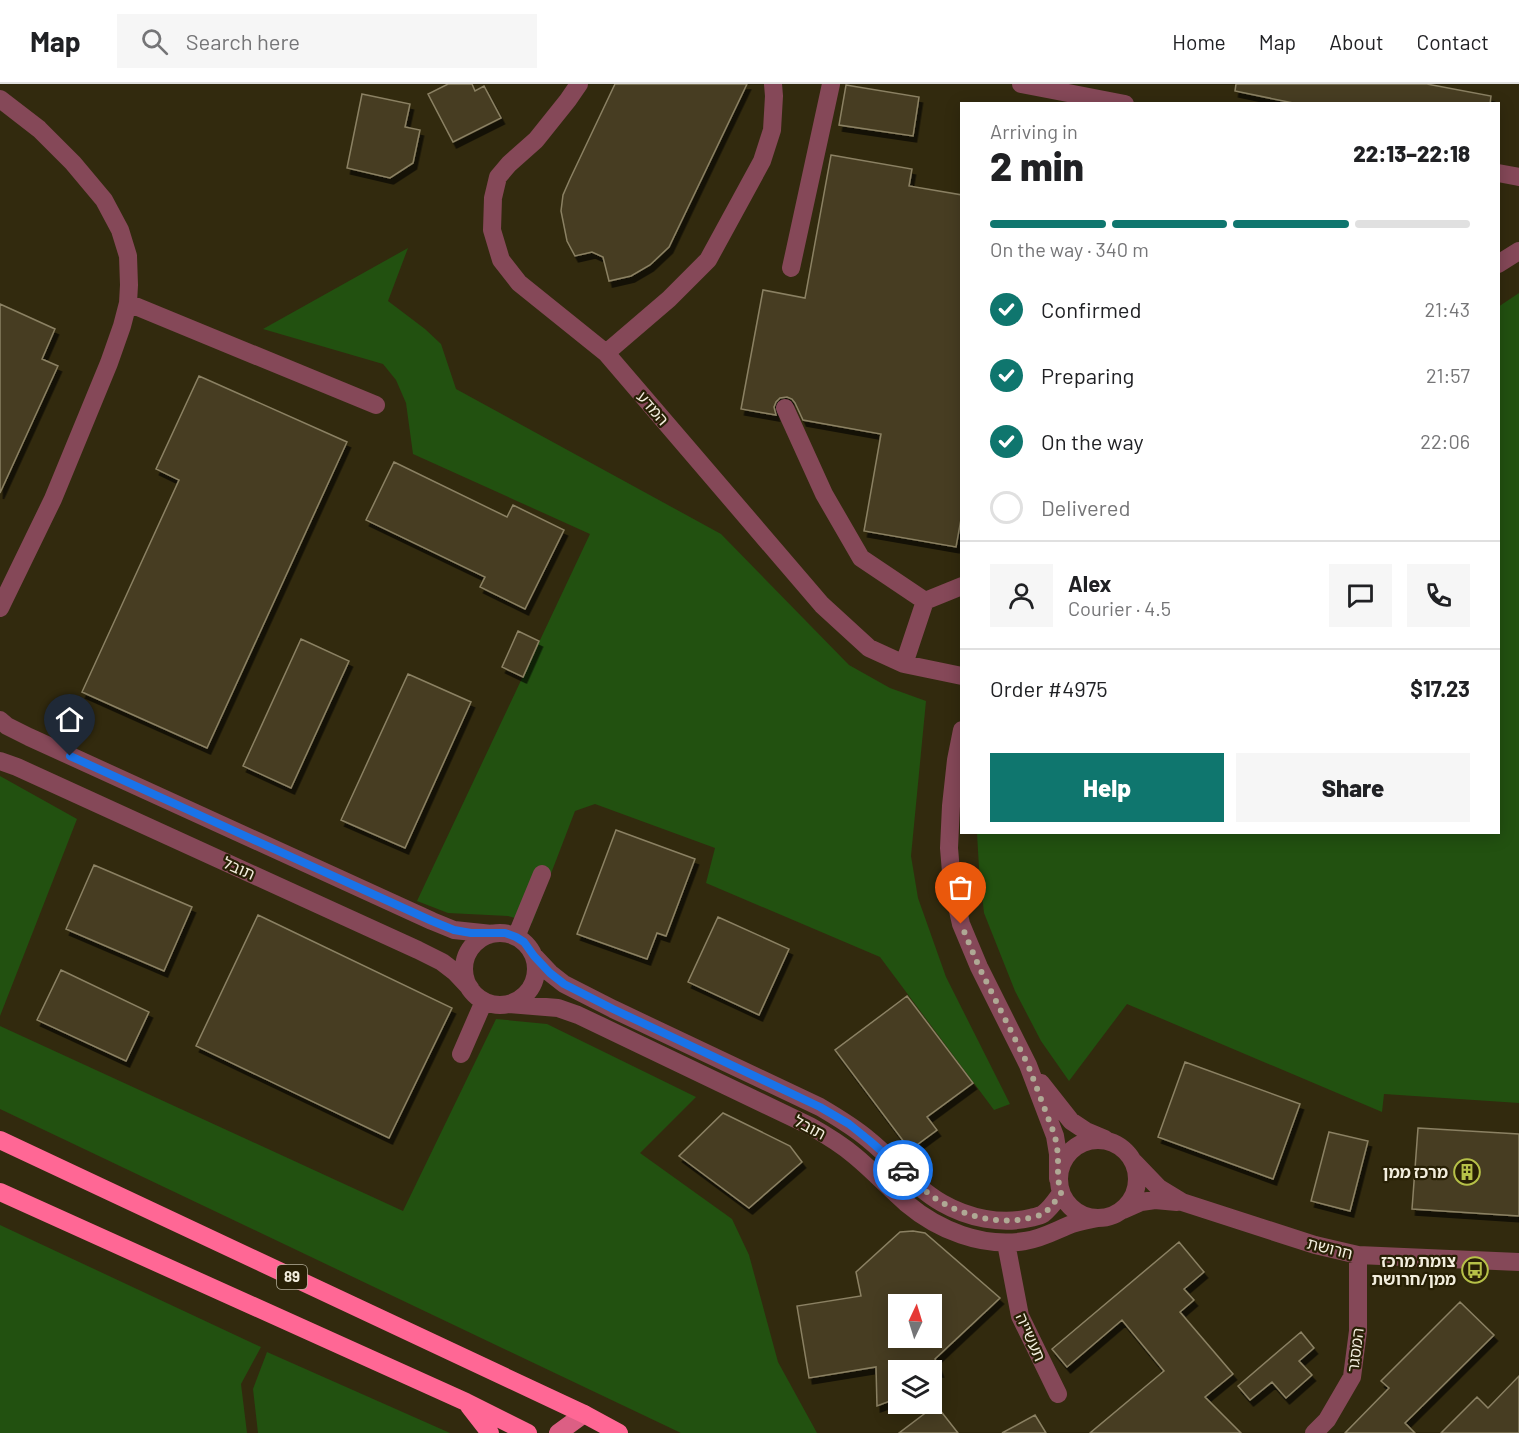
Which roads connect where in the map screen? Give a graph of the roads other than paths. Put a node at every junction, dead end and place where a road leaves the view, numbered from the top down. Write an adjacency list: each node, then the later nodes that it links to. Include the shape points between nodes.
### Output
1 (579, 84): 13 (street, המדע, via 536,140 498,177 492,230 501,260 519,283)
2 (773, 84): 13 (street, via 772,130 762,161 708,260)
3 (831, 84): 11 (street)
4 (1021, 84): 6 (street)
5 (0, 99): 12 (street, via 39,129 104,200 128,256)
6 (1115, 102)
7 (1500, 173): 8 (street)
8 (1519, 177)
9 (1519, 251): 10 (street)
10 (1500, 263)
11 (791, 268)
12 (128, 303): 14 (street); 18 (street, via 109,363 53,499)
13 (606, 353): 19 (street, המדע, via 822,605 869,648)
14 (376, 405)
15 (785, 408): 17 (street, via 824,494 861,558)
16 (960, 587): 17 (street)
17 (926, 602): 19 (street)
18 (0, 609)
19 (904, 664): 20 (street, המדע)
20 (960, 676)
21 (0, 720): 25 (street, תובל, via 29,737 432,921 454,930)
22 (960, 740): 32 (street, via 951,806 952,884 961,924 979,967)
23 (0, 762): 28 (street, תובל, via 418,950 455,972)
24 (542, 874): 26 (street)
25 (492, 934): 26 (street); 28 (street, via 482,938 467,955 465,978)
26 (516, 937): 27 (street)
27 (534, 956): 30 (street, via 535,980 529,991); 36 (street, תובל, via 564,984 849,1124 941,1203 984,1218 1022,1220 1042,1215 1053,1204)
28 (470, 988): 29 (street)
29 (484, 1001): 30 (street); 31 (street)
30 (509, 1004): 41 (street, תובל, via 558,1008 578,1015 799,1121 837,1142 930,1221 979,1240)
31 (461, 1054)
32 (1028, 1065): 34 (street, via 1071,1121); 36 (street, via 1055,1136)
33 (0, 1140): 46 (highway, 89)
34 (1107, 1140): 35 (street, via 1127,1152); 36 (street, via 1096,1139 1073,1148 1060,1167)
35 (1134, 1162): 38 (street, חרושת, via 1159,1188); 39 (street, via 1135,1194)
36 (1059, 1186): 40 (street, via 1075,1212)
37 (0, 1192): 45 (highway)
38 (1182, 1202): 39 (street, חרושת, via 1141,1202); 42 (street, חרושת, via 1314,1245)
39 (1121, 1211): 40 (street)
40 (1098, 1218): 41 (street, תובל, via 1026,1241)
41 (1006, 1243): 44 (street, תעשייה, via 1020,1316)
42 (1358, 1255): 43 (street, חרושת); 52 (street, המסגר, via 1358,1331 1352,1377 1327,1420)
43 (1519, 1262)
44 (1058, 1394)
45 (466, 1402): 47 (highway); 48 (highway)
46 (584, 1414): 49 (main road); 50 (main road); 51 (highway, 89)
47 (490, 1433)
48 (528, 1433)
49 (558, 1433)
50 (577, 1433)
51 (619, 1433)
52 (1314, 1433)

